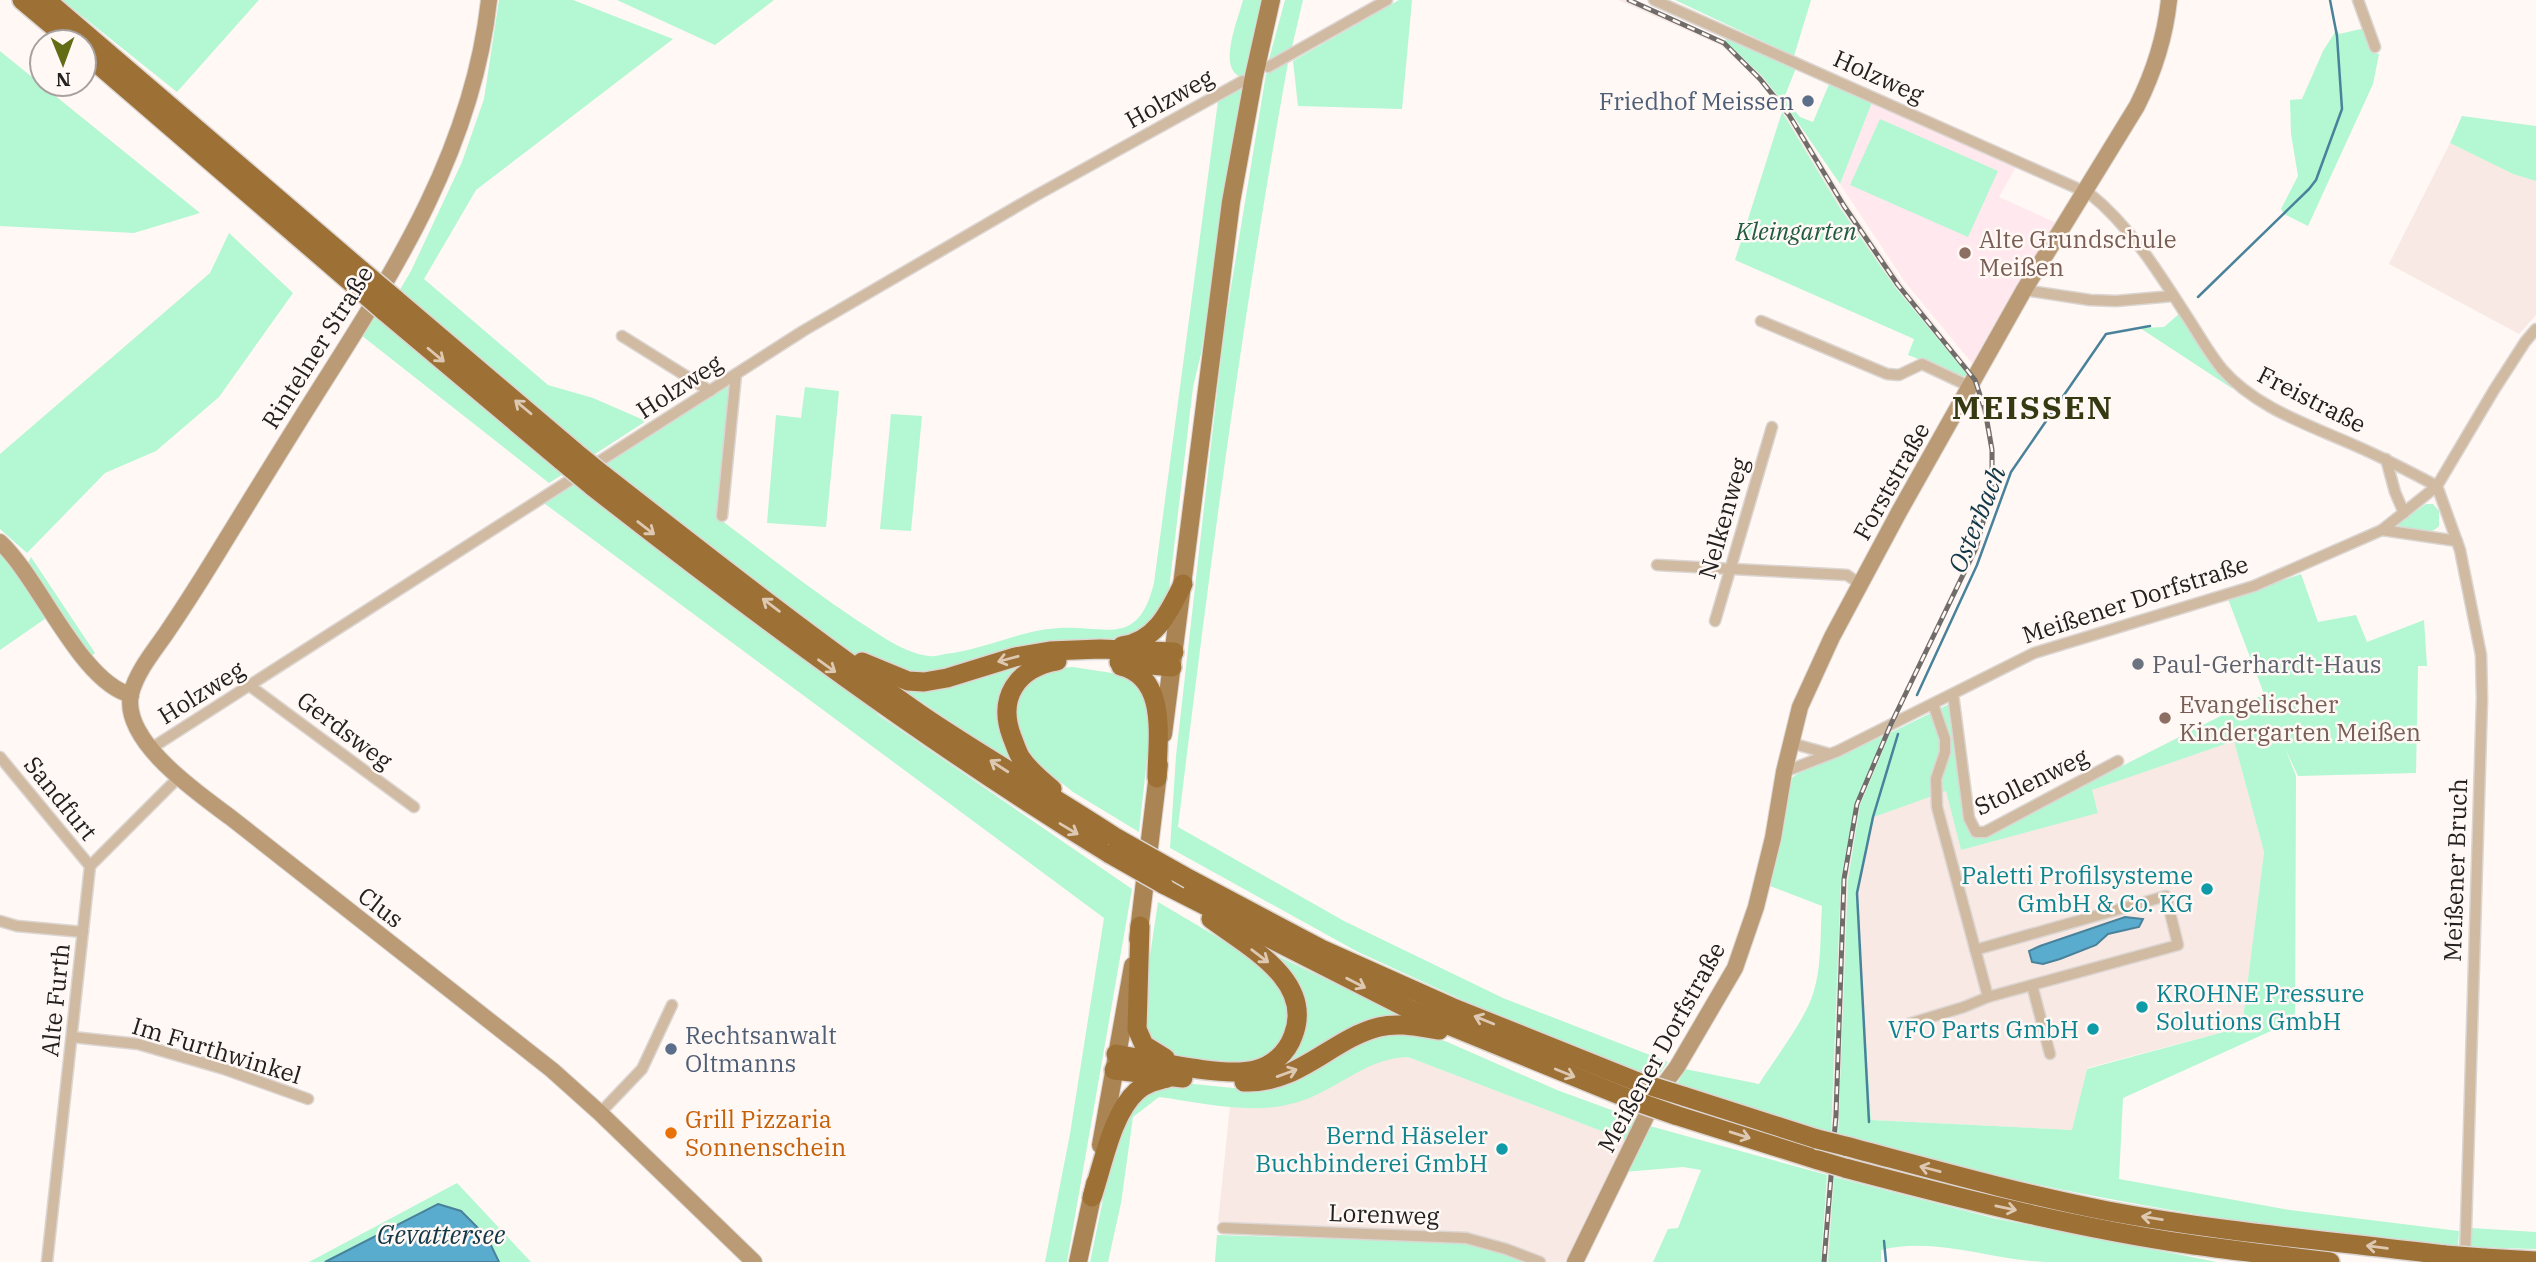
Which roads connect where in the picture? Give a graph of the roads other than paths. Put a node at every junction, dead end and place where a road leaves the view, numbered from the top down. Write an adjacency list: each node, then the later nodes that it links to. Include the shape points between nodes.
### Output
1 (22, 0): 9 (highway)
2 (46, 0): 15 (highway)
3 (489, 0): 43 (main road, Rintelner Straße, via 467,107 417,228 145,664)
4 (1271, 0): 35 (main road, via 1231,202)
5 (1387, 0): 12 (street)
6 (1654, 0): 14 (street, Holzweg)
7 (2169, 0): 14 (main road, Forststraße, via 2150,80)
8 (2358, 0): 10 (street)
9 (55, 28)
10 (2375, 47)
11 (98, 64): 15 (highway)
12 (1268, 67)
13 (1243, 81): 21 (street, Holzweg, via 905,271)
14 (2086, 192): 16 (main road, Forststraße); 17 (street, Freistraße, via 2118,219)
15 (357, 278): 26 (highway, bridge)
16 (2024, 290): 17 (street, via 2090,300); 22 (main road, Forststraße)
17 (2173, 296): 25 (street, Freistraße, via 2209,351 2240,386 2286,415)
18 (1761, 321): 22 (street, via 1888,374 1899,375 1922,364)
19 (2536, 329): 27 (street, Meißener Dorfstraße)
20 (622, 336): 23 (street)
21 (736, 374): 23 (street, Holzweg); 29 (street)
22 (1971, 387): 36 (main road, Forststraße)
23 (710, 391): 41 (street, Holzweg)
24 (1772, 427): 34 (street, Nelkenweg)
25 (2386, 459): 27 (street, Freistraße); 28 (street)
26 (597, 480): 38 (highway, one-way to 26); 55 (highway, one-way to 55, via 730,594 830,668 1005,788)
27 (2437, 486): 28 (street, Meißener Dorfstraße); 31 (street, Meißener Bruch)
28 (2404, 513): 30 (street, Meißener Dorfstraße)
29 (722, 516)
30 (2382, 530): 31 (street); 42 (street, Meißener Dorfstraße, via 2254,586 2034,653)
31 (2457, 541): 76 (street, Meißener Bruch, via 2482,677)
32 (0, 542): 43 (main road, via 95,672)
33 (1657, 565): 34 (street)
34 (1730, 568): 36 (street, via 1846,575); 37 (street, Nelkenweg)
35 (1183, 584): 39 (highway, via 1153,632); 40 (main road)
36 (1860, 584): 45 (main road, Forststraße, via 1800,708)
37 (1715, 621)
38 (826, 646): 39 (highway, one-way to 38, via 1050,651 924,682 895,676); 54 (highway, one-way to 38, via 931,721)
39 (1099, 655): 40 (highway); 52 (highway, via 1137,674 1154,695); 54 (highway, via 1030,670 1018,680 1008,699 1005,720 1021,758)
40 (1173, 660): 52 (main road)
41 (250, 686): 46 (street, Holzweg); 53 (street, Gerdsweg)
42 (1953, 694): 44 (street, Meißener Dorfstraße); 49 (street, Stollenweg, via 1969,818 1976,832 1985,832)
43 (131, 695): 46 (main road, Clus, via 132,712)
44 (1933, 704): 47 (street, Meißener Dorfstraße); 61 (street, via 1945,739 1936,779 1937,807)
45 (1792, 737): 47 (street, via 1798,745); 50 (main road, Forststraße)
46 (150, 749): 51 (main road, Clus)
47 (1830, 754): 50 (street, Meißener Dorfstraße)
48 (0, 757): 56 (street, Sandfurt)
49 (2118, 761)
50 (1784, 772): 82 (main road, Meißener Dorfstraße, via 1756,907 1735,968 1657,1094)
51 (178, 778): 56 (street); 73 (main road, Clus, via 552,1070)
52 (1157, 778): 59 (main road)
53 (414, 807)
54 (1079, 813): 55 (highway)
55 (1112, 845): 57 (highway, bridge); 57 (highway, bridge, via 1163,884)
56 (90, 866): 60 (street, Alte Furth)
57 (1187, 892): 67 (highway, one-way to 67, via 1409,1009); 70 (highway, one-way to 70, via 1280,973 1298,1017 1284,1052 1255,1070); 71 (highway, one-way to 57)
58 (0, 921): 60 (street)
59 (1140, 926): 69 (main road); 70 (highway, via 1137,1029 1143,1045)
60 (83, 932): 66 (street, Alte Furth)
61 (1975, 950): 62 (street, via 2166,896 2178,945); 63 (street)
62 (2032, 985): 63 (street); 68 (street)
63 (1988, 997): 65 (street)
64 (672, 1005): 73 (street, via 642,1069)
65 (1908, 1024)
66 (72, 1037): 72 (street, Im Furthwinkel, via 138,1044); 78 (street, Alte Furth)
67 (1476, 1038): 70 (highway, one-way to 67, via 1249,1082 1272,1079 1382,1026 1419,1027); 71 (highway, one-way to 71)
68 (2050, 1054)
69 (1115, 1062): 70 (highway); 74 (main road)
70 (1175, 1071): 74 (highway, via 1136,1091 1121,1109)
71 (1635, 1091): 76 (highway, one-way to 71, bridge, via 2108,1211 1817,1139 1683,1096); 83 (highway, one-way to 83, bridge, via 1675,1115 1947,1195 2105,1230)
72 (307, 1098)
73 (600, 1113): 79 (main road, Clus)
74 (1093, 1197): 80 (main road)
75 (1223, 1228): 81 (street, Lorenweg, via 1466,1238)
76 (2474, 1260): 77 (highway)
77 (2536, 1261)
78 (47, 1262)
79 (754, 1262)
80 (1078, 1262)
81 (1540, 1262)
82 (1575, 1262)
83 (2330, 1262)

